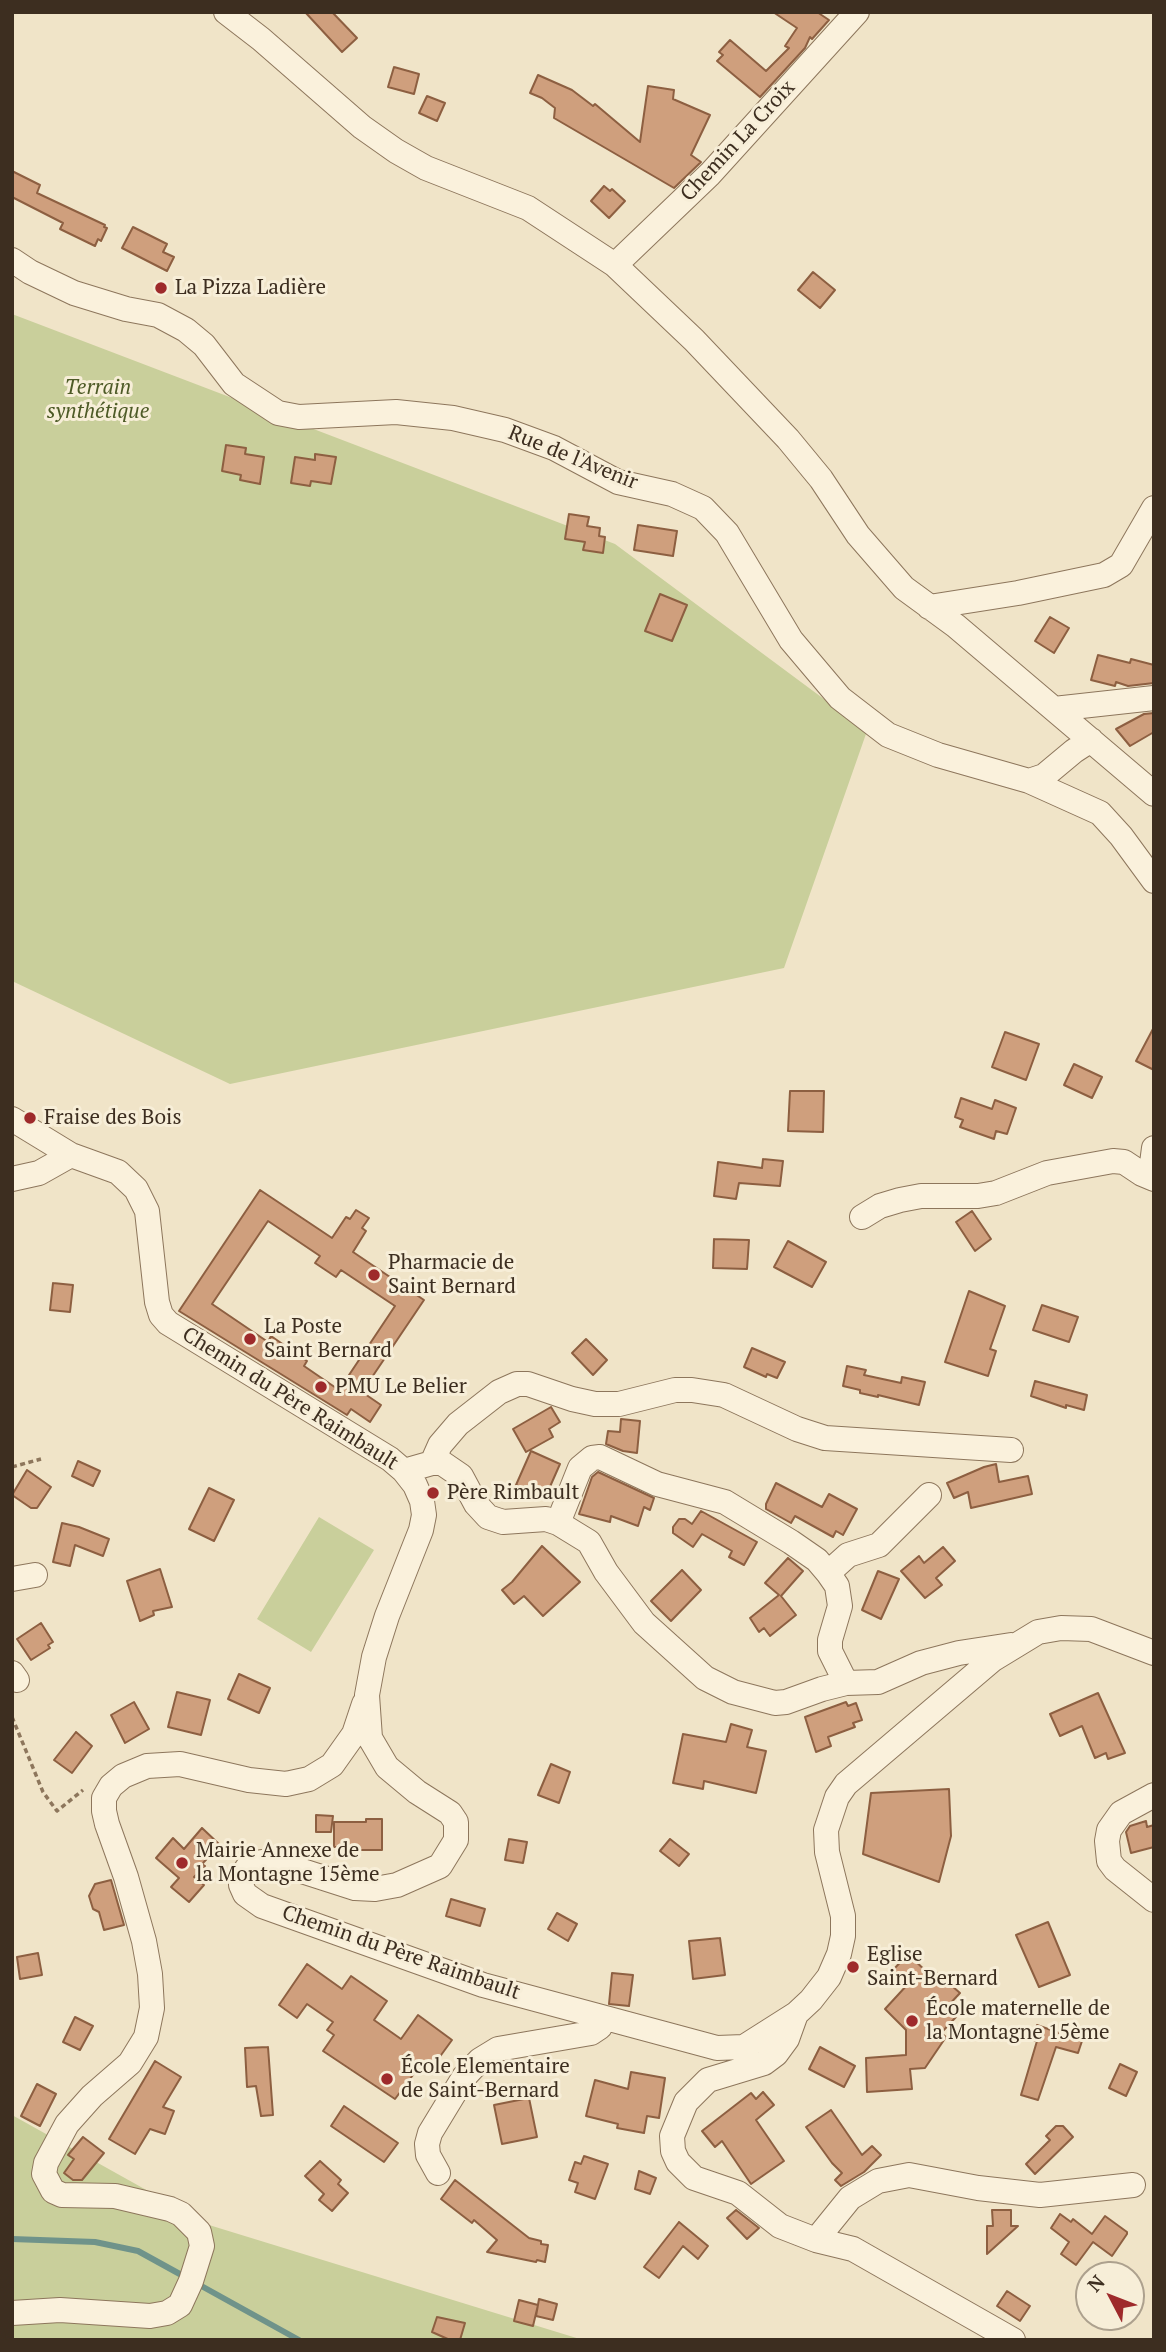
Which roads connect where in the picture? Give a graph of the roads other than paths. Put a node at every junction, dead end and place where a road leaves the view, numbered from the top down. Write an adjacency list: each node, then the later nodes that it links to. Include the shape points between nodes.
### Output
1 (226, 12): 4 (street, via 396,151 426,168 528,208)
2 (857, 12): 4 (street, Chemin La Croix, via 710,174)
3 (12, 260): 10 (street, Rue de l'Avenir, via 74,292 172,321 204,345 233,384 278,413 299,417 396,412 453,418 505,430 554,448 618,482 672,494 703,508 727,533 791,640 840,698 888,735 938,755)
4 (615, 265): 6 (street, via 788,439 864,543 904,588)
5 (1154, 508): 6 (street, via 1121,565 1104,575)
6 (929, 607): 8 (street)
7 (1154, 698): 8 (street)
8 (1054, 709): 9 (street)
9 (1091, 740): 10 (street, via 1044,776); 11 (street)
10 (1029, 781): 12 (street, Rue de l'Avenir, via 1100,813)
11 (1154, 794)
12 (1154, 881)
13 (12, 1119): 15 (street, Chemin du Père Raimbault)
14 (1154, 1148): 16 (street)
15 (71, 1155): 17 (street, via 39,1173); 21 (street, Chemin du Père Raimbault, via 118,1172 136,1189 147,1211 157,1301 168,1322)
16 (1154, 1178): 18 (street, via 1113,1161 1048,1173 996,1193 900,1200)
17 (12, 1179)
18 (862, 1217)
19 (1010, 1450): 20 (street, via 825,1438 724,1395 692,1390 595,1404 517,1384 458,1424)
20 (432, 1463): 21 (street); 23 (street, via 442,1463 456,1472 495,1521 532,1518)
21 (404, 1471): 28 (street, Chemin du Père Raimbault, via 415,1485 424,1515 374,1657)
22 (929, 1495): 24 (street, via 879,1545 848,1555)
23 (558, 1523): 24 (street, via 580,1468 600,1457 657,1484 724,1502 791,1542); 27 (street, via 589,1542 644,1623 716,1685 775,1703)
24 (828, 1573): 27 (street, via 837,1586 840,1606 830,1651)
25 (1015, 1644): 26 (street, Chemin du Père Raimbault, via 1038,1632 1091,1629); 27 (street, via 921,1663 878,1682); 31 (street, Chemin du Père Raimbault, via 846,1784 837,1797 827,1830 827,1852 844,1936 829,1977)
26 (1154, 1653)
27 (846, 1683)
28 (367, 1695): 32 (street, Chemin du Père Raimbault, via 370,1738 387,1767 456,1822 456,1840 448,1856 440,1866 397,1885 375,1889 355,1888 271,1861 256,1863 242,1876 240,1885 246,1894 262,1906 483,1985); 36 (street, via 354,1734 332,1765 309,1779 286,1784 180,1764 147,1766 123,1776 104,1798 104,1811 144,1941 152,2008 146,2037 130,2063 67,2124 44,2174 53,2191 62,2195 115,2196 181,2214 199,2232 202,2246 180,2305 167,2313)
29 (1154, 1795): 30 (street, via 1121,1813 1107,1841 1108,1861)
30 (1154, 1900)
31 (796, 2014): 32 (street, Chemin du Père Raimbault, via 744,2047 717,2048); 35 (street, via 776,2054 764,2063 708,2080 695,2091 677,2119 673,2151 694,2178 738,2193 780,2226)
32 (603, 2018): 33 (street, via 600,2027 590,2033 498,2049 480,2060 464,2077 430,2133 428,2155)
33 (438, 2173)
34 (1133, 2185): 35 (street, via 1040,2195 909,2175 878,2181 850,2198)
35 (816, 2239): 37 (street, via 853,2249)
36 (12, 2313)
37 (1013, 2340)

